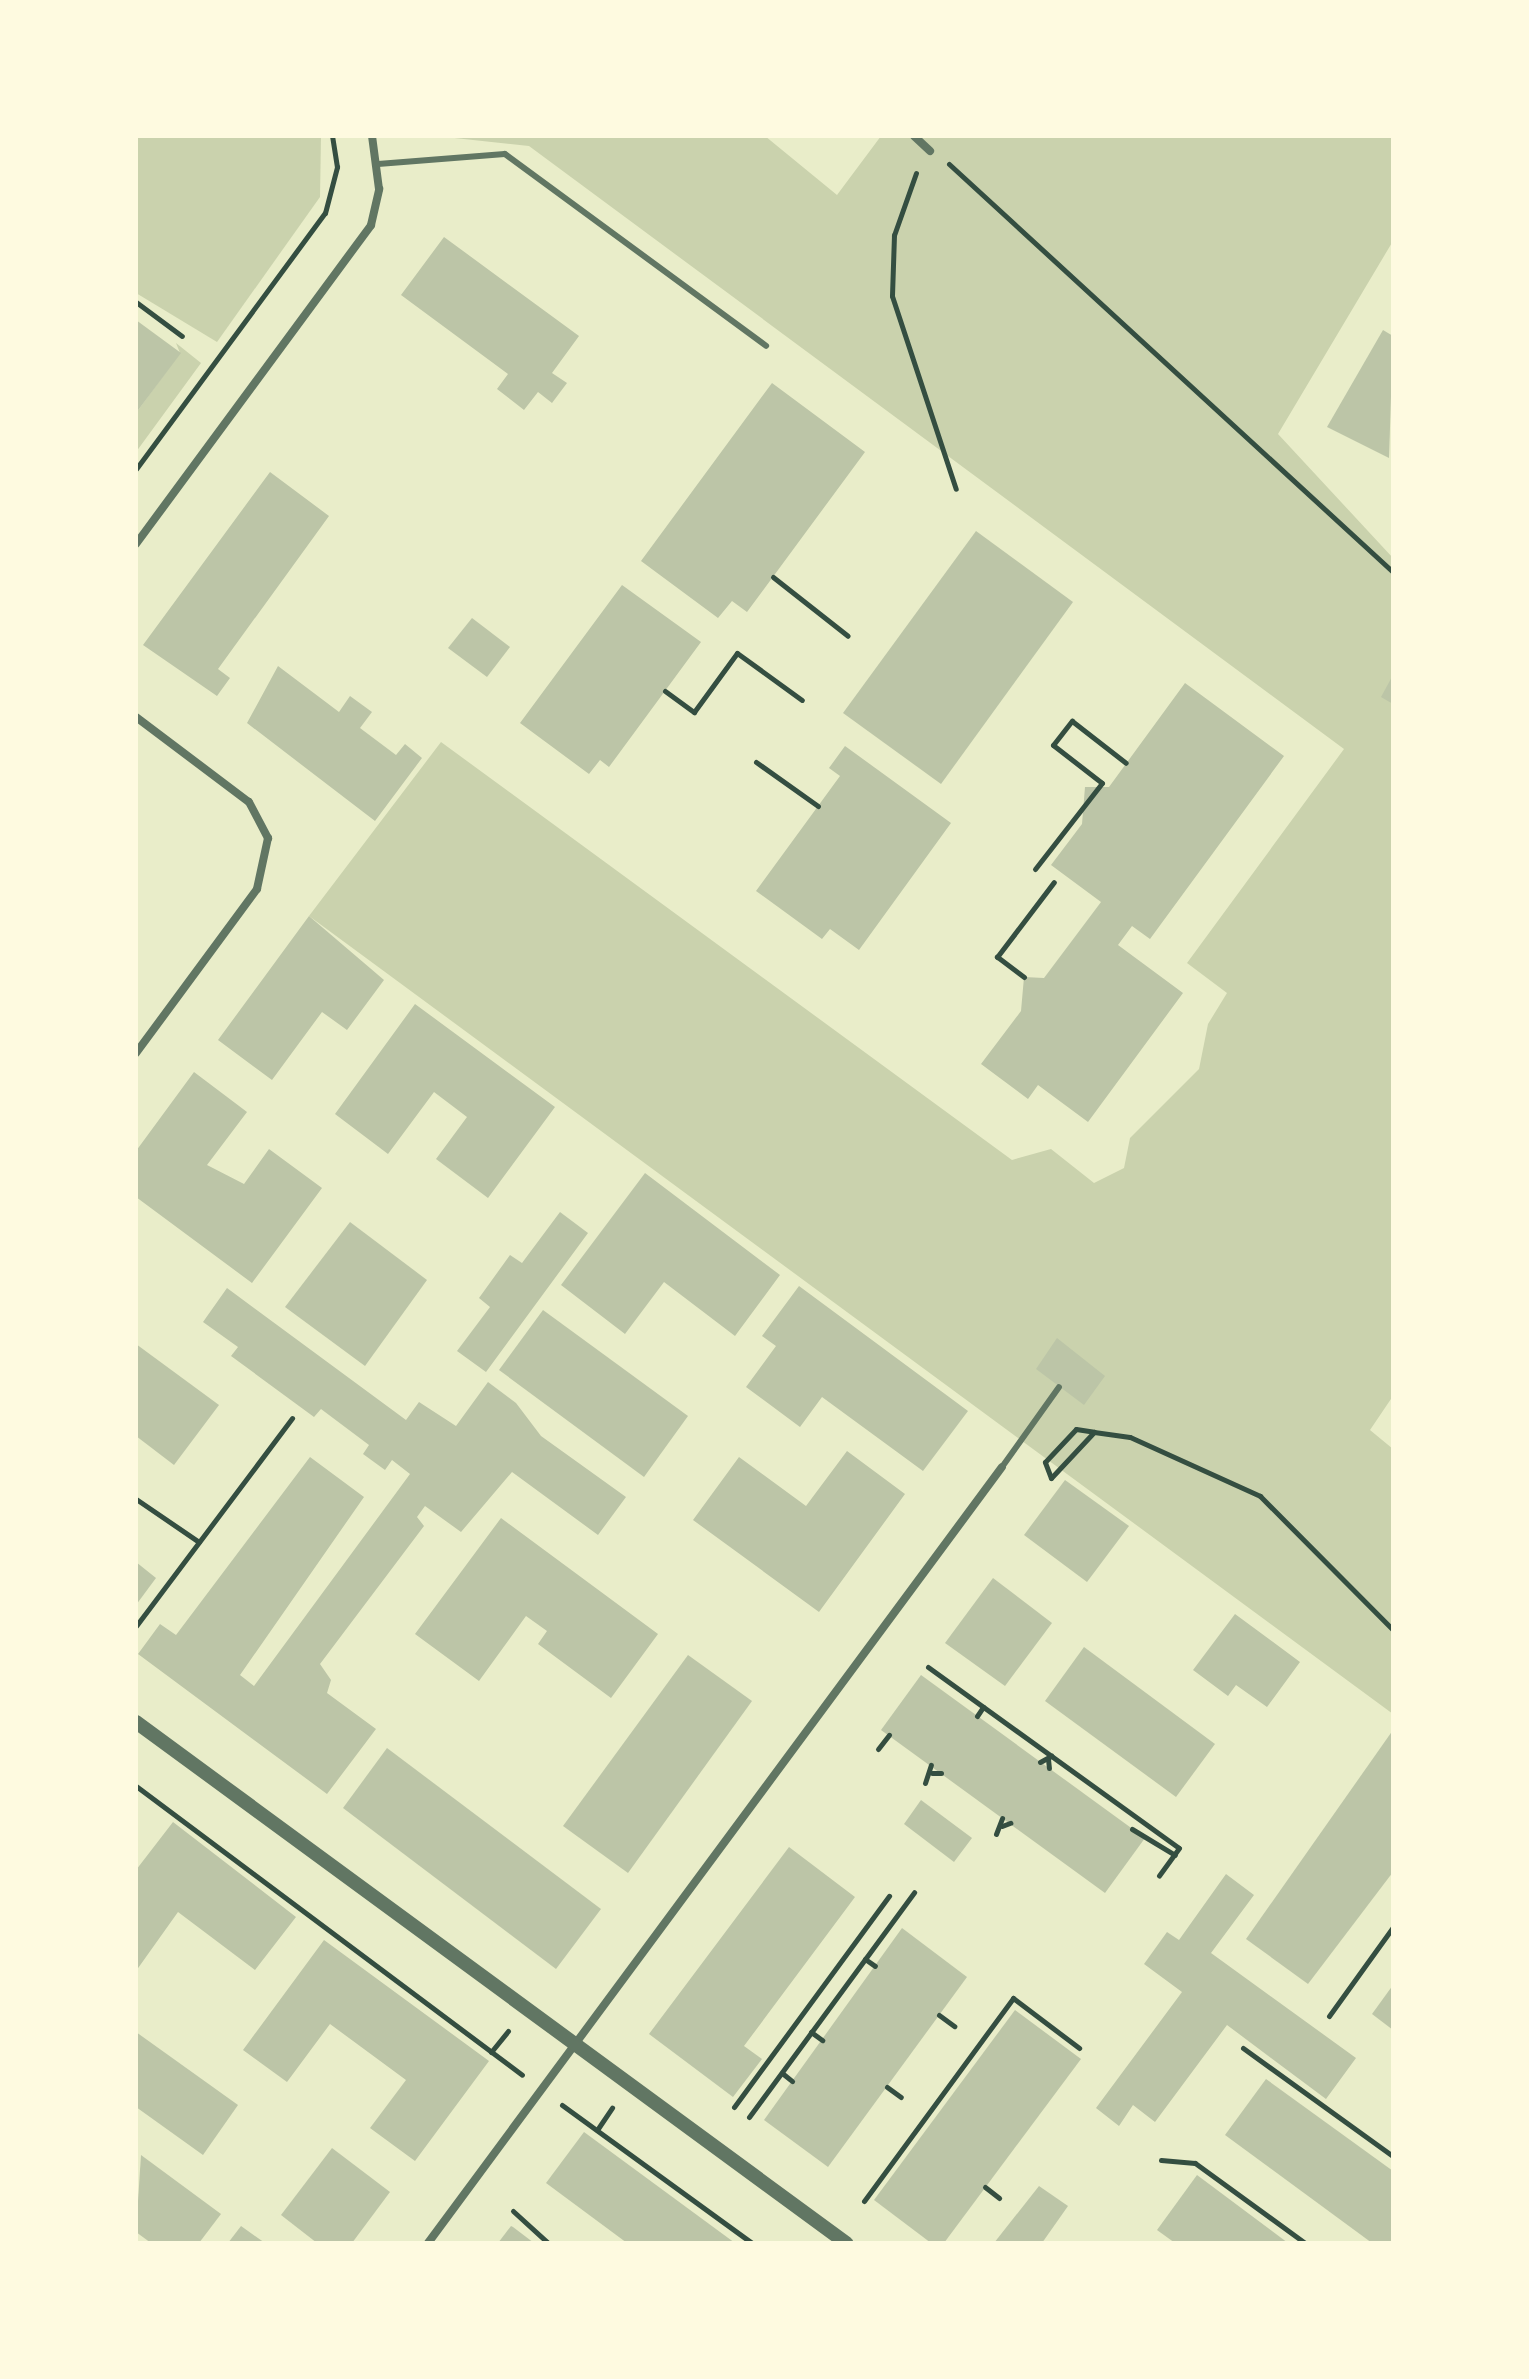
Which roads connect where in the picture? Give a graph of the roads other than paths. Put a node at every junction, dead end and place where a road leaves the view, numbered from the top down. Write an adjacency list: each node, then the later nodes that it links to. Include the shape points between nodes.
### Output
1 (372, 136): 4 (street)
2 (914, 136): 3 (street)
3 (930, 151)
4 (378, 164): 5 (lane, via 505,154); 6 (street, via 371,225)
5 (766, 346)
6 (136, 544)
7 (136, 717): 8 (street, via 249,802 268,838 257,889)
8 (136, 1053)
9 (1059, 1387): 10 (lane)
10 (1002, 1467): 12 (street)
11 (136, 1722): 12 (street)
12 (576, 2043): 13 (street); 14 (street)
13 (428, 2243)
14 (846, 2243)

